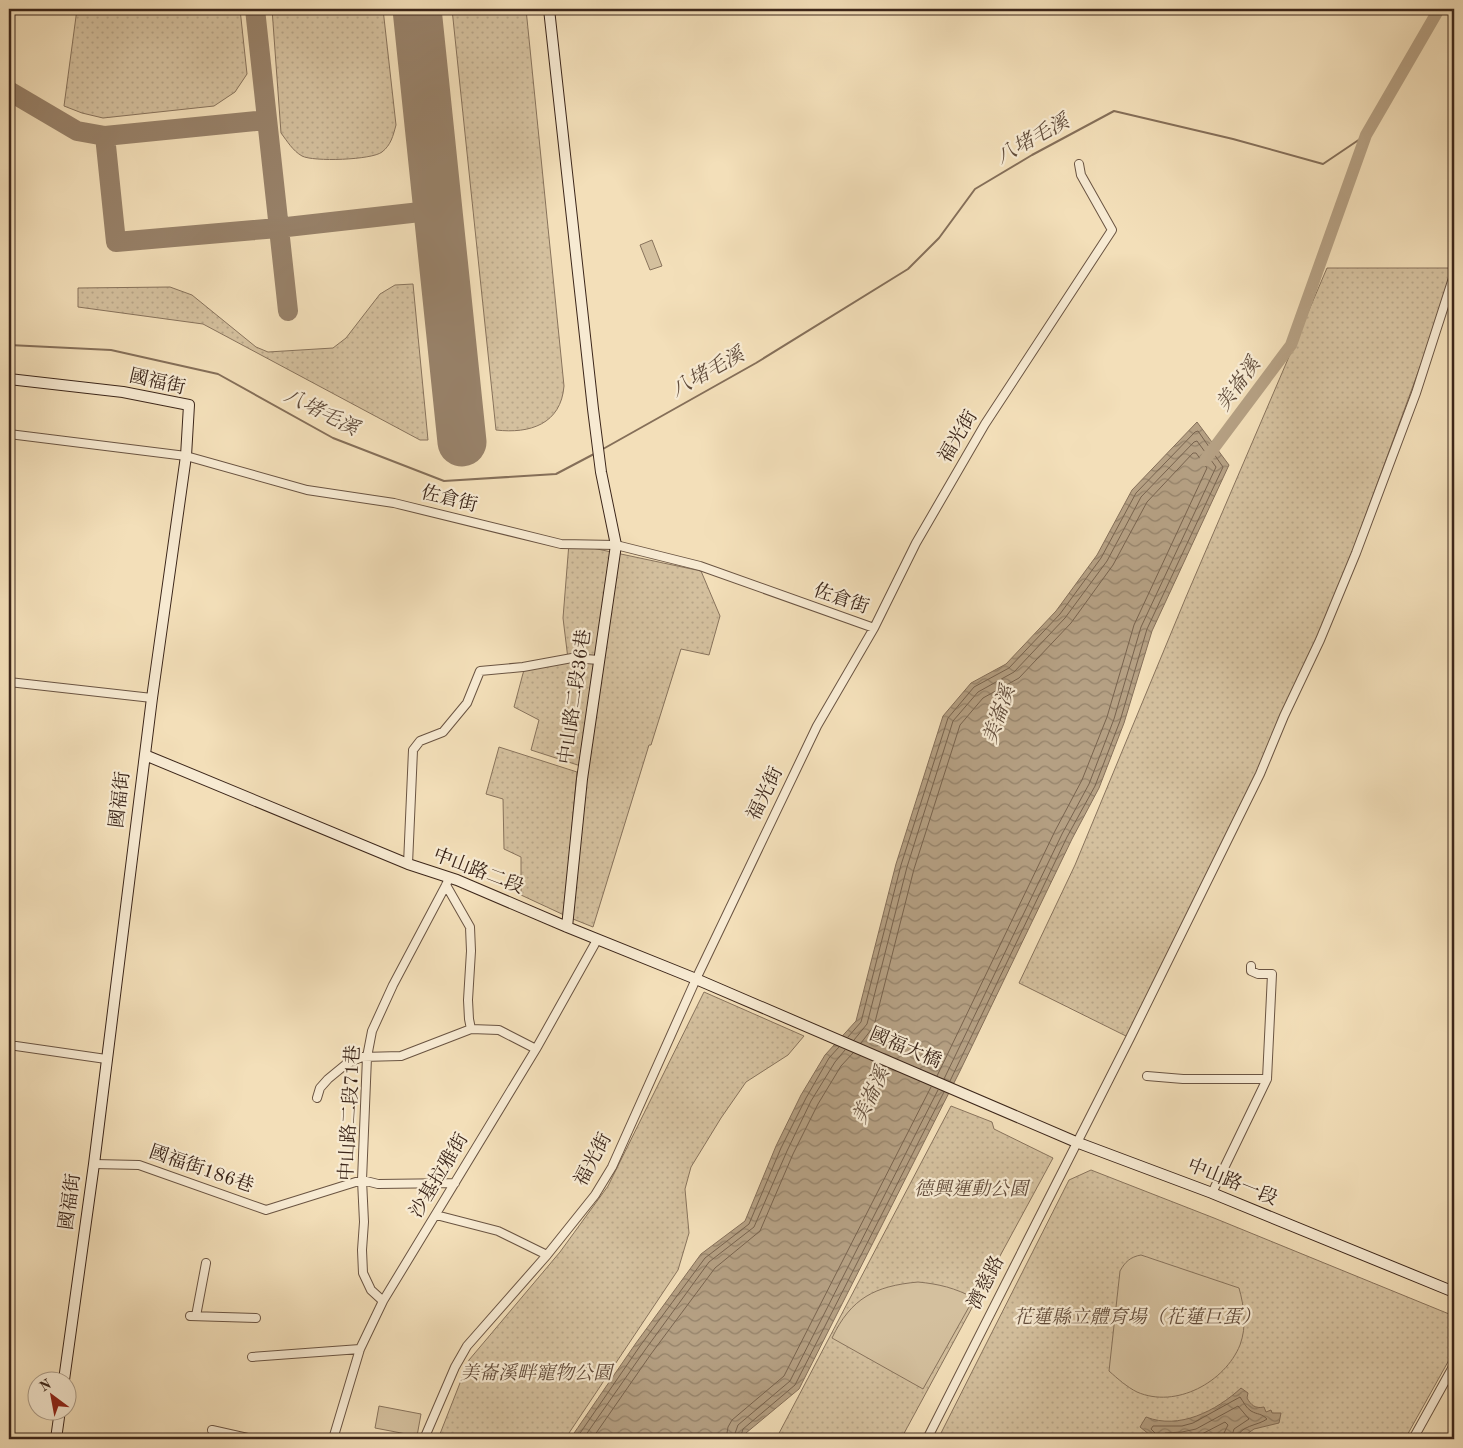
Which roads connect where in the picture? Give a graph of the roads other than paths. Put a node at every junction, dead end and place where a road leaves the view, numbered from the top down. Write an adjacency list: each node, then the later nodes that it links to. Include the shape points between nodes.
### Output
1 (550, 9): 7 (street, 中山路二段36巷, via 601,472)
2 (1079, 164): 8 (street, 福光街, via 1080,175 1112,230 981,431 916,543)
3 (1454, 275): 29 (street, 濟慈路, via 1416,393 1320,640 1260,774)
4 (9, 379): 6 (street, 國福街, via 123,392 189,405)
5 (9, 434): 6 (street, 佐倉街)
6 (186, 456): 7 (street, 佐倉街, via 307,490 394,503 562,544); 11 (street, 國福街)
7 (616, 546): 8 (street, 佐倉街, via 700,566); 9 (street, 中山路二段36巷)
8 (874, 628): 18 (street, 福光街, via 817,726)
9 (600, 660): 13 (street, via 572,658 480,671 467,703 443,732 420,741 413,750); 15 (street, 中山路二段36巷, via 582,779)
10 (9, 682): 11 (street)
11 (152, 698): 12 (street, 國福街)
12 (145, 755): 13 (street, 中山路二段); 24 (street, 國福街)
13 (408, 864): 14 (street, 中山路二段)
14 (448, 882): 15 (street, 中山路二段, via 457,880); 20 (street, via 470,927 472,951 468,1000); 23 (street, 中山路二段71巷, via 393,985 372,1031)
15 (567, 927): 16 (street, 中山路二段)
16 (598, 940): 18 (street, 中山路二段); 22 (street, 沙基拉雅街)
17 (1251, 966): 26 (street, via 1254,973 1272,974)
18 (696, 979): 19 (street, 中山路二段); 35 (street, 福光街, via 612,1167 595,1195)
19 (798, 1022): 28 (street, 國福大橋)
20 (471, 1028): 22 (street, via 499,1030); 23 (street, via 401,1056)
21 (9, 1049): 24 (street, via 16,1046)
22 (536, 1049): 32 (street, 沙基拉雅街)
23 (367, 1057): 27 (street, via 337,1071 320,1088); 31 (street, 中山路二段71巷)
24 (106, 1060): 30 (street, 國福街)
25 (1147, 1076): 26 (street)
26 (1267, 1079): 33 (street)
27 (316, 1098)
28 (998, 1108): 29 (street, 中山路一段)
29 (1076, 1142): 33 (street, 中山路一段); 50 (street, 濟慈路)
30 (94, 1164): 31 (street, 國福街186巷, via 139,1165 266,1210); 43 (street, 國福街)
31 (362, 1180): 32 (street, via 378,1184); 38 (street, 中山路二段71巷, via 363,1273 371,1290)
32 (455, 1183): 34 (street, 沙基拉雅街)
33 (1212, 1193): 37 (street, 中山路一段)
34 (436, 1215): 35 (street, via 498,1231); 38 (street, 沙基拉雅街)
35 (547, 1255): 49 (street, 福光街, via 467,1346)
36 (206, 1263): 39 (street, via 193,1316)
37 (1454, 1292)
38 (383, 1301): 40 (street, 沙基拉雅街)
39 (256, 1318)
40 (360, 1349): 41 (street); 48 (street, 沙基拉雅街)
41 (252, 1357)
42 (1454, 1365): 51 (street)
43 (65, 1370)
44 (59, 1420): 46 (street)
45 (212, 1430): 47 (street)
46 (56, 1439)
47 (252, 1439)
48 (332, 1439)
49 (424, 1439)
50 (927, 1439)
51 (1413, 1439)

